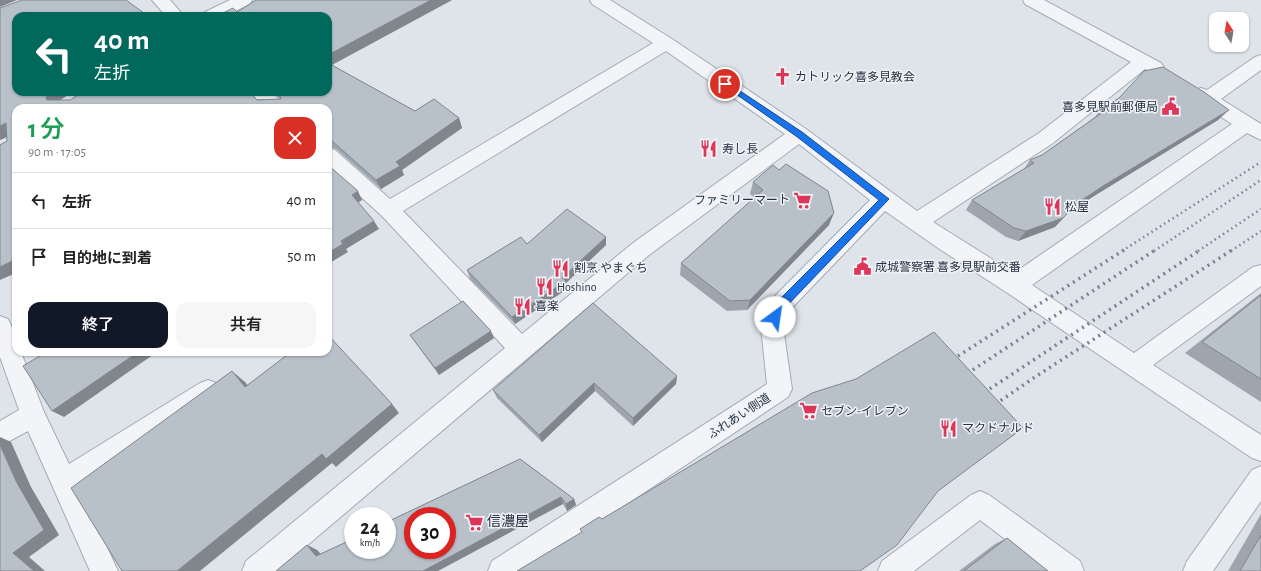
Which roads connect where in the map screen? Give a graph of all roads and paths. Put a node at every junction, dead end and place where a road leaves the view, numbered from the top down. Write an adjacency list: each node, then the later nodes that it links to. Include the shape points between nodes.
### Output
1 (160, 0): 5 (street)
2 (244, 0): 6 (street)
3 (598, 0): 7 (street)
4 (1031, 0): 8 (street)
5 (172, 12)
6 (218, 12)
7 (666, 43): 16 (street); 19 (street)
8 (1144, 61): 10 (street); 20 (street, via 1046,138)
9 (1261, 61): 13 (street)
10 (1169, 76)
11 (1188, 88): 13 (street)
12 (263, 96): 14 (street)
13 (1207, 99): 15 (street)
14 (272, 104)
15 (1254, 128): 22 (street)
16 (799, 134): 18 (street); 24 (street, via 640,250)
17 (332, 159): 19 (street)
18 (884, 199): 20 (street); 34 (street, ふれあい側道, via 779,307 772,327 780,389)
19 (389, 210): 24 (street)
20 (916, 222): 22 (street)
21 (1261, 274): 25 (street)
22 (1014, 285): 25 (street)
23 (0, 326): 27 (street)
24 (521, 349): 33 (street)
25 (1134, 366): 29 (street)
26 (220, 383): 31 (street)
27 (33, 415): 28 (street); 31 (street)
28 (0, 434)
29 (1261, 449)
30 (1261, 479): 37 (street)
31 (64, 482): 32 (street)
32 (104, 571)
33 (256, 571)
34 (502, 571)
35 (892, 571): 36 (street, via 980,504)
36 (1070, 571)
37 (1197, 571)

